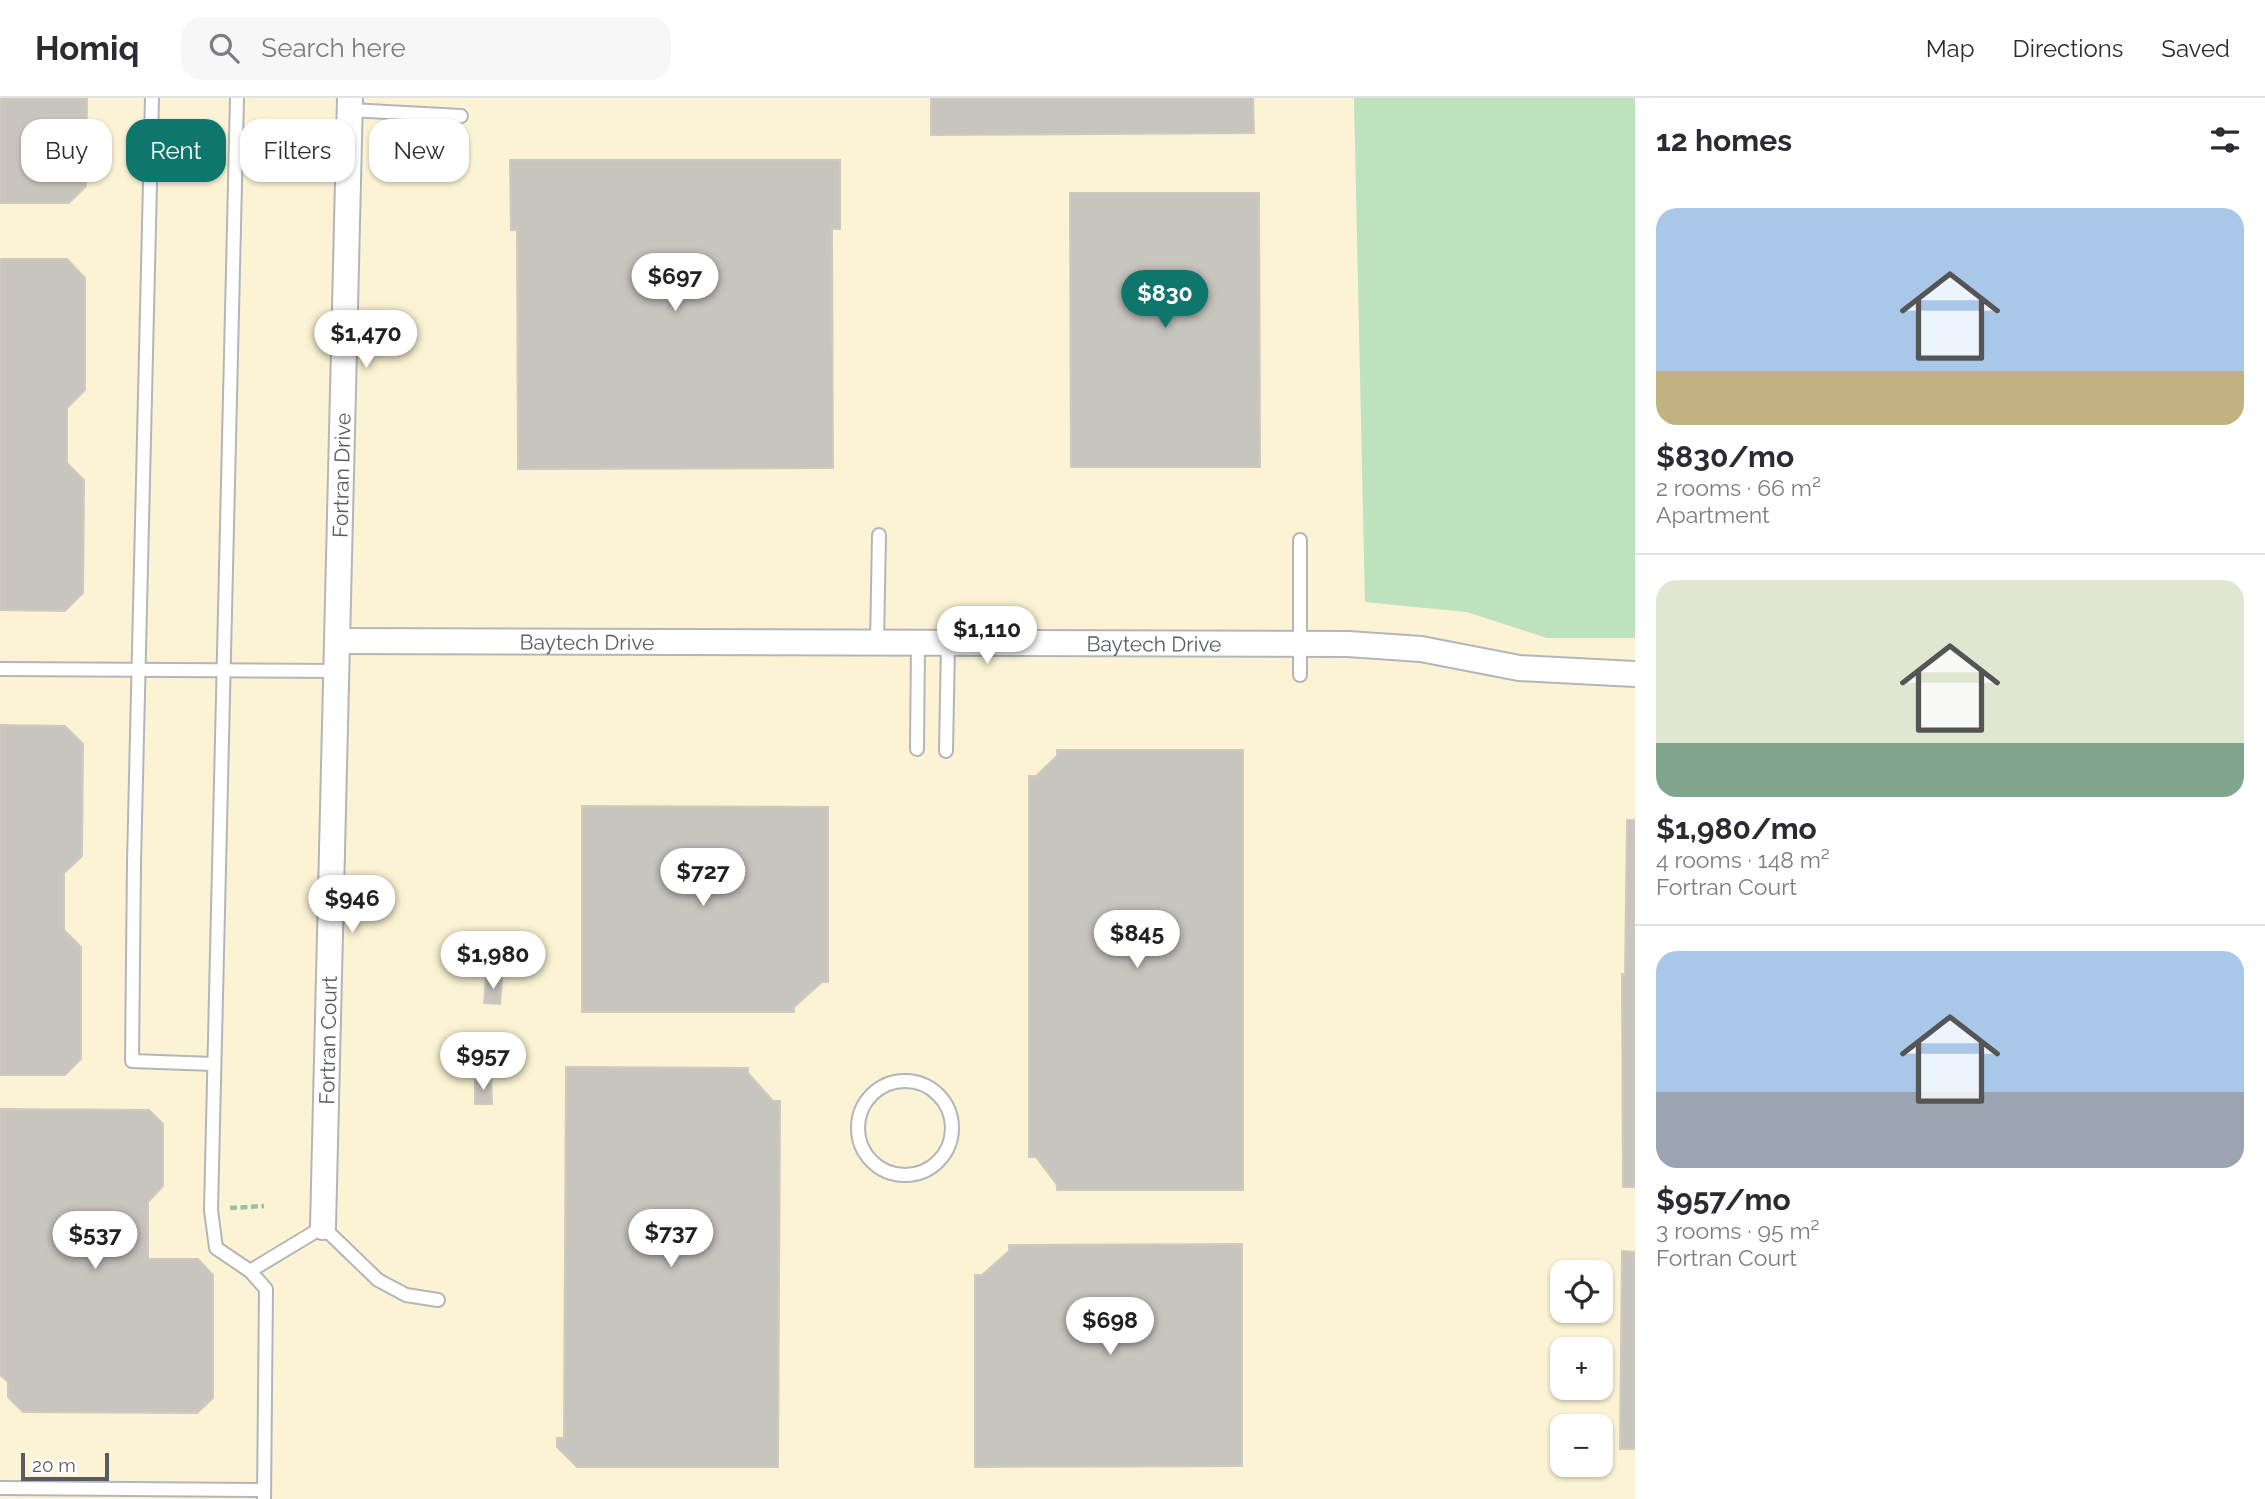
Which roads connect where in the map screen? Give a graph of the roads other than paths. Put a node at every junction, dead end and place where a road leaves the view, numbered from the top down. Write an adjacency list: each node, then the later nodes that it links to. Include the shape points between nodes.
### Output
1 (152, 98): 13 (lane)
2 (237, 98): 14 (lane)
3 (350, 104): 4 (lane); 7 (street, Fortran Drive)
4 (461, 116)
5 (879, 535): 8 (lane)
6 (1300, 540): 11 (lane)
7 (337, 641): 8 (street, Baytech Drive); 15 (street, Fortran Court)
8 (877, 643): 9 (street, Baytech Drive)
9 (918, 643): 10 (street, Baytech Drive); 18 (lane)
10 (948, 643): 11 (street, Baytech Drive); 19 (lane)
11 (1298, 644): 16 (street, Baytech Drive, via 1421,649 1519,668); 17 (lane)
12 (0, 669): 13 (lane)
13 (138, 670): 14 (lane); 20 (lane, via 132,1061)
14 (223, 670): 15 (lane); 20 (lane)
15 (336, 671): 22 (street, Fortran Court)
16 (1635, 674)
17 (1300, 675)
18 (917, 749)
19 (946, 751)
20 (212, 1064): 23 (lane, via 211,1210 216,1248)
21 (946, 1152): 21 (lane, via 951,1115 942,1098 928,1086 892,1082 875,1091 863,1105 857,1122 858,1141 881,1170 917,1174 934,1166)
22 (323, 1227): 23 (lane); 24 (lane, via 378,1280 406,1295)
23 (250, 1271): 26 (lane, via 266,1289)
24 (438, 1300)
25 (0, 1488): 26 (lane)
26 (264, 1495)

